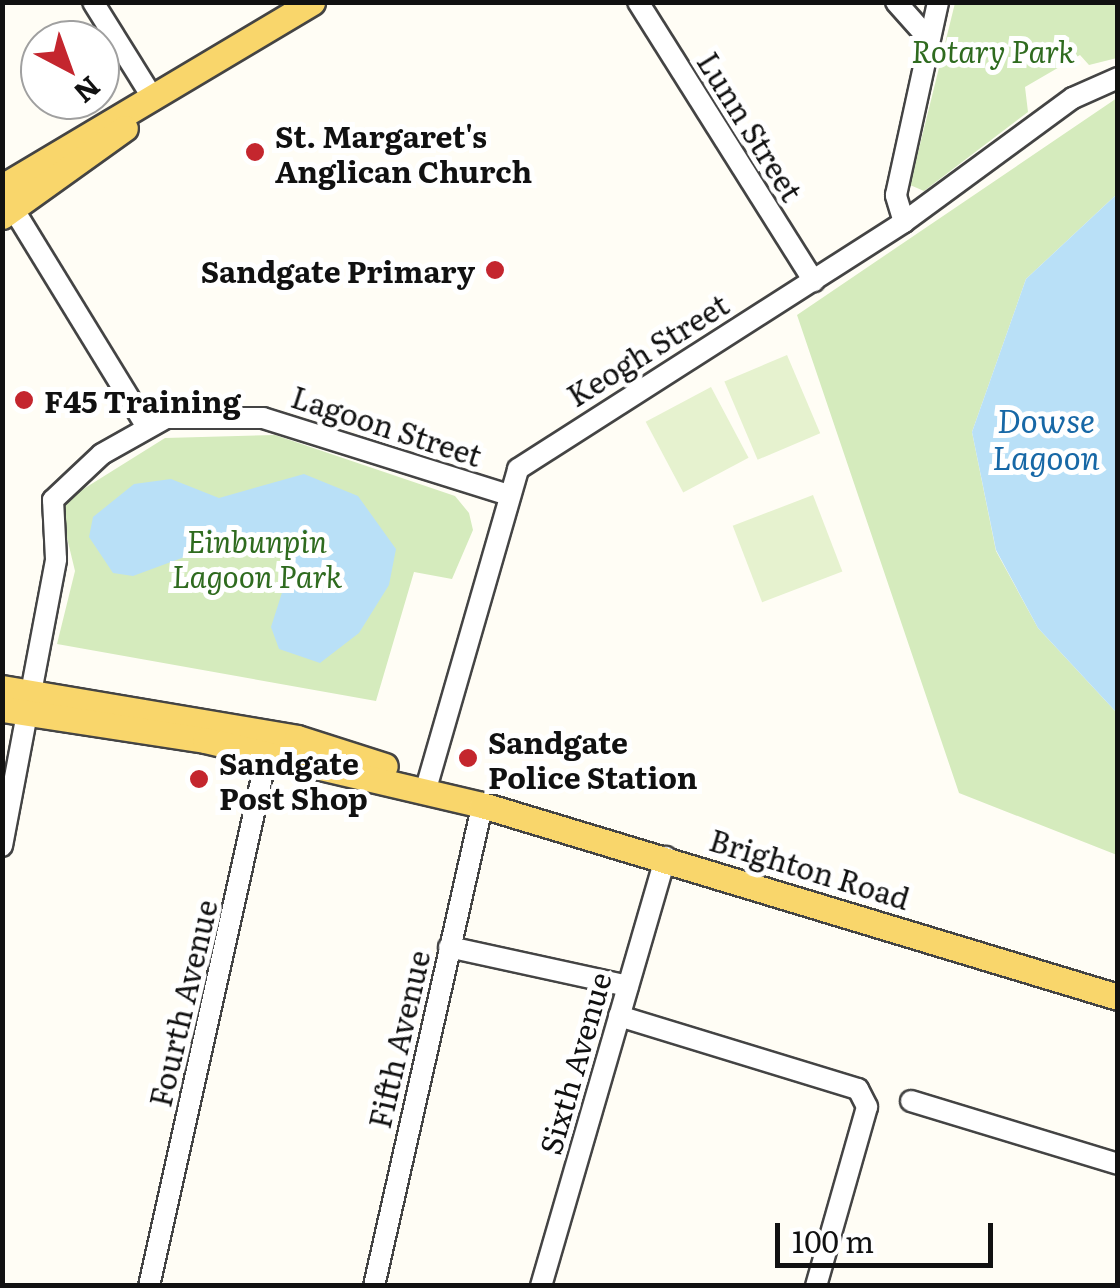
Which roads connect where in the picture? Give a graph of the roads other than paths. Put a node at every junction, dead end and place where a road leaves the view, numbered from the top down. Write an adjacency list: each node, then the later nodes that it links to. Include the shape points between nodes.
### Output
1 (93, 2): 8 (street)
2 (312, 2): 8 (main road)
3 (638, 2): 11 (street, Lunn Street)
4 (896, 2): 6 (street)
5 (938, 2): 6 (street)
6 (930, 38): 10 (street, via 896,195)
7 (1118, 78): 10 (street, Keogh Street, via 1072,98)
8 (154, 100): 9 (main road)
9 (5, 201): 12 (street)
10 (904, 222): 11 (street, Keogh Street)
11 (814, 281): 13 (street, Keogh Street, via 528,460)
12 (148, 426): 13 (street, Lagoon Street, via 185,414 278,420); 15 (street, Lagoon Street, via 53,500 56,559)
13 (505, 494): 18 (street, Keogh Street)
14 (2, 688): 15 (main road, Brighton Road)
15 (31, 702): 16 (main road, Brighton Road); 17 (main road, Brighton Road); 20 (street)
16 (2, 708)
17 (270, 743): 18 (main road, Brighton Road); 28 (street, Fourth Avenue)
18 (426, 786): 19 (main road, Brighton Road)
19 (482, 805): 21 (main road, Brighton Road); 22 (street, Fifth Avenue)
20 (2, 846)
21 (666, 857): 23 (street, Sixth Avenue); 24 (main road, Brighton Road)
22 (449, 948): 23 (street); 29 (street, Fifth Avenue)
23 (628, 986): 25 (street, Sixth Avenue)
24 (1118, 997)
25 (619, 1016): 30 (street, Sixth Avenue); 31 (street, via 858,1088 867,1106)
26 (911, 1101): 27 (street)
27 (1118, 1164)
28 (150, 1286)
29 (374, 1286)
30 (541, 1286)
31 (816, 1286)

